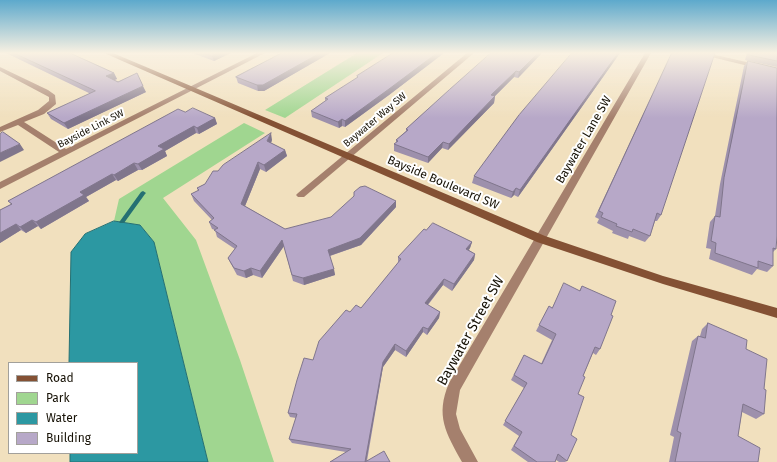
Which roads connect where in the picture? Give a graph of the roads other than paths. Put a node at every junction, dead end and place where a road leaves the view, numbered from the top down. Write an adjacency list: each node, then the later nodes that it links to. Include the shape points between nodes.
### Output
1 (11, 75): 7 (street, via 53,96 53,102 41,112)
2 (156, 75): 6 (street, Bayside Boulevard SW)
3 (221, 75): 6 (street, Bayside Link SW)
4 (445, 75): 10 (street, Baywater Way SW)
5 (636, 75): 13 (street, Baywater Lane SW)
6 (191, 90): 9 (street, Bayside Link SW); 10 (street, Bayside Boulevard SW)
7 (18, 122): 8 (street); 9 (street)
8 (0, 130)
9 (66, 153): 11 (street, Bayside Link SW)
10 (347, 156): 12 (street, Baywater Way SW); 13 (street, Bayside Boulevard SW)
11 (0, 186)
12 (301, 195)
13 (541, 239): 14 (street, Bayside Boulevard SW, via 664,280); 15 (street, Baywater Street SW, via 454,388 449,414 459,443)
14 (777, 313)
15 (470, 462)

